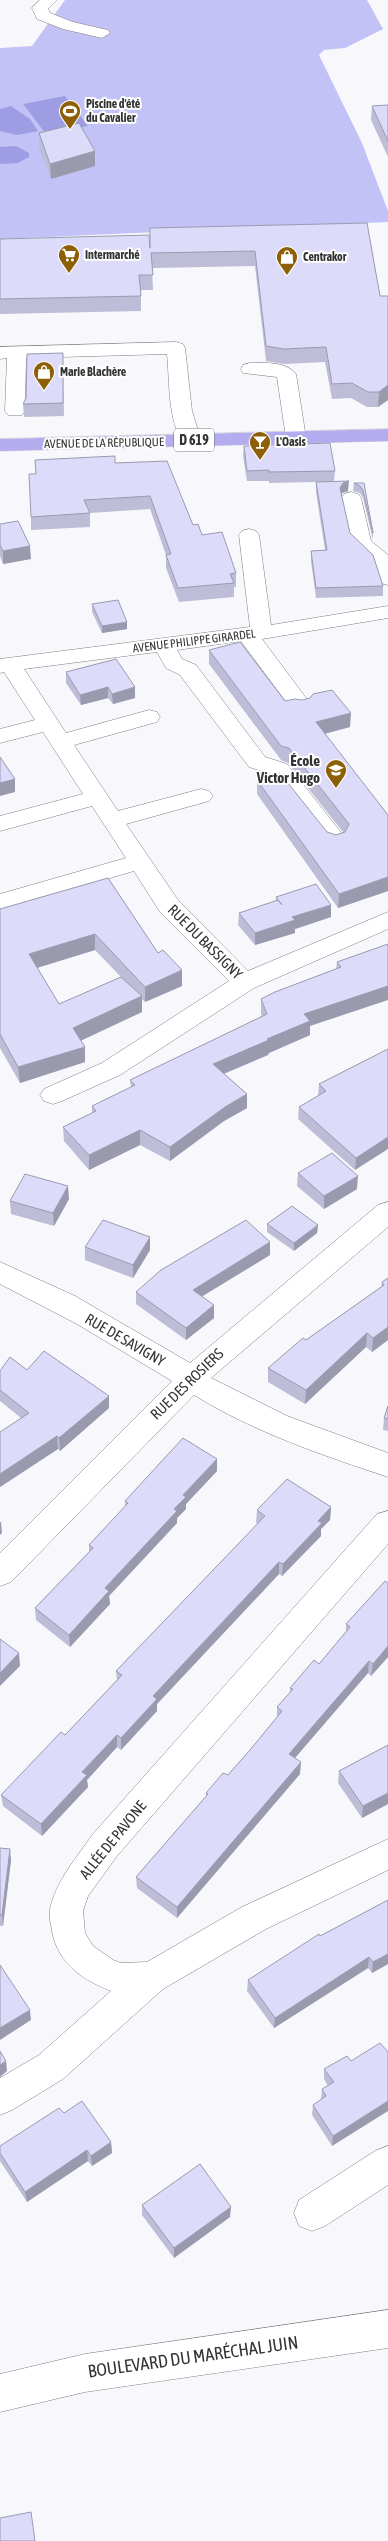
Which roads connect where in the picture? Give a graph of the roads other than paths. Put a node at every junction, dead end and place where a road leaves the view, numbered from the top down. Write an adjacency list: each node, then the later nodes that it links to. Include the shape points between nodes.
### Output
1 (49, 0): 2 (street, via 40,8 43,16)
2 (102, 33)
3 (9, 353): 5 (street); 8 (street, via 176,348 182,411)
4 (250, 369): 7 (street, via 274,369 286,374)
5 (15, 411)
6 (388, 435): 7 (main road, AVENUE DE LA RÉPUBLIQUE / D 619)
7 (296, 438): 8 (main road, AVENUE DE LA RÉPUBLIQUE / D 619)
8 (191, 440): 9 (main road, AVENUE DE LA RÉPUBLIQUE / D 619)
9 (1, 445)
10 (351, 498): 12 (street, via 357,542 384,562)
11 (249, 535): 14 (street)
12 (388, 579)
13 (388, 612): 14 (street, AVENUE PHILIPPE GIRARDEL)
14 (254, 633): 15 (street, AVENUE PHILIPPE GIRARDEL); 17 (street)
15 (163, 645): 16 (street, AVENUE PHILIPPE GIRARDEL); 25 (street, via 174,663 188,670 257,762 280,769)
16 (3, 663): 19 (street, RUE DU BASSIGNY)
17 (300, 706)
18 (149, 717): 19 (street)
19 (55, 733): 20 (street); 22 (street, RUE DU BASSIGNY)
20 (0, 736)
21 (201, 796): 23 (street)
22 (98, 797): 23 (street, RUE DU BASSIGNY); 24 (street)
23 (112, 820): 26 (street, RUE DU BASSIGNY)
24 (0, 824)
25 (335, 840)
26 (140, 862): 27 (street); 29 (street, RUE DU BASSIGNY, via 169,906)
27 (0, 902)
28 (388, 920): 29 (street)
29 (245, 982): 30 (street, RUE DU BASSIGNY, via 111,1069)
30 (53, 1095)
31 (388, 1212): 33 (street, RUE DES ROSIERS)
32 (0, 1272): 33 (street, RUE DE SAVIGNY, via 26,1283)
33 (192, 1378): 34 (street, RUE DE SAVIGNY, via 211,1392 274,1425); 36 (street, RUE DES ROSIERS)
34 (388, 1465)
35 (388, 1523): 38 (street, ALLÉE DE PAVONE, via 105,1845 75,1888 66,1911 69,1936 81,1957 101,1971 121,1979)
36 (0, 1572)
37 (388, 1854): 38 (street, ALLÉE DE PAVONE, via 254,1918)
38 (151, 1978): 39 (street, via 51,2067)
39 (0, 2098)
40 (388, 2164): 41 (street)
41 (312, 2213)
42 (388, 2329): 43 (street, BOULEVARD DU MARÉCHAL JUIN, via 85,2373)
43 (0, 2393)

